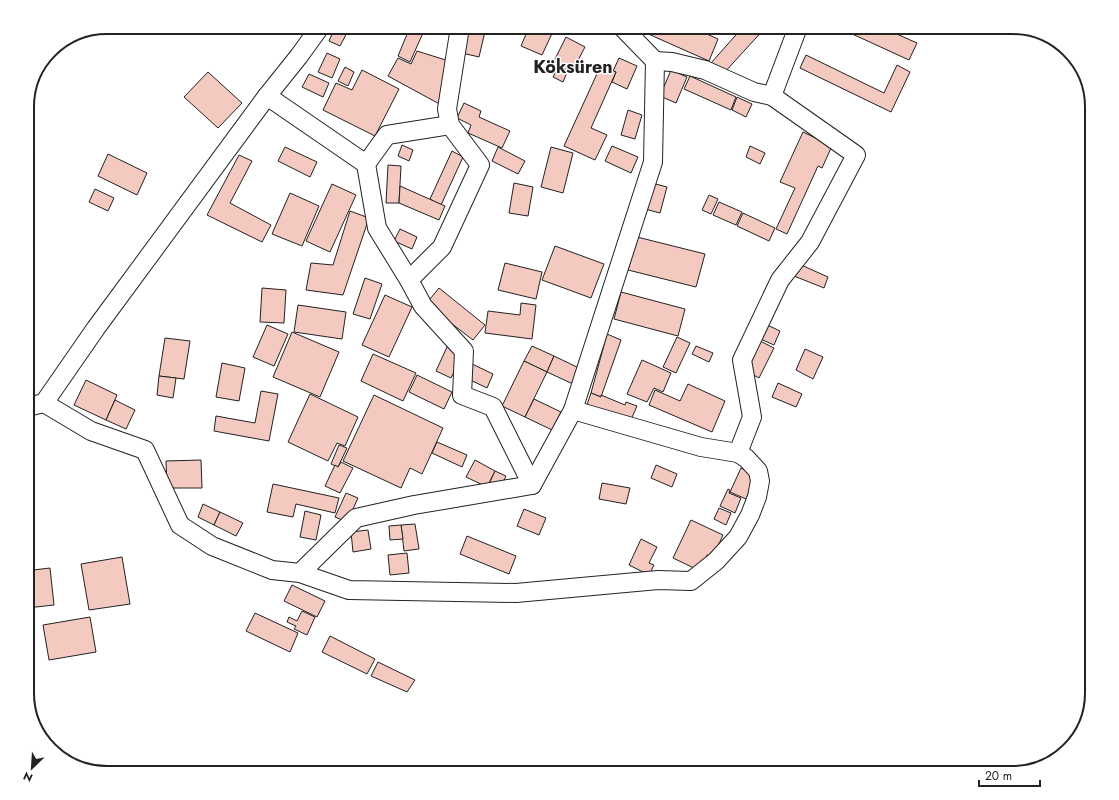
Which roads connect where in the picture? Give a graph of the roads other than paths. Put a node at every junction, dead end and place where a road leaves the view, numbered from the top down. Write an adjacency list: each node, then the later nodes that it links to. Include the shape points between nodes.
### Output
1 (315, 34): 6 (street)
2 (459, 34): 8 (street, via 447,109)
3 (629, 34): 5 (street)
4 (795, 34): 7 (street)
5 (655, 61): 7 (street, via 672,62 705,70 754,92); 12 (street, via 653,162)
6 (267, 96): 9 (street); 11 (street)
7 (772, 96): 13 (street, via 856,155 810,242 780,280 742,360 752,417)
8 (450, 125): 9 (street, via 387,135); 10 (street, via 480,165 442,247)
9 (366, 164): 10 (street, via 377,228)
10 (409, 280): 14 (street, via 423,306 464,352 462,394 493,406)
11 (36, 405): 15 (street, via 91,431 145,450 180,525 212,546 272,570)
12 (573, 410): 13 (street, via 701,447); 14 (street)
13 (738, 453): 15 (street, via 758,471 760,481 757,497 738,537 716,561 691,581 658,580 516,594 349,590)
14 (532, 485): 15 (street, via 414,505 356,518)
15 (300, 574)

